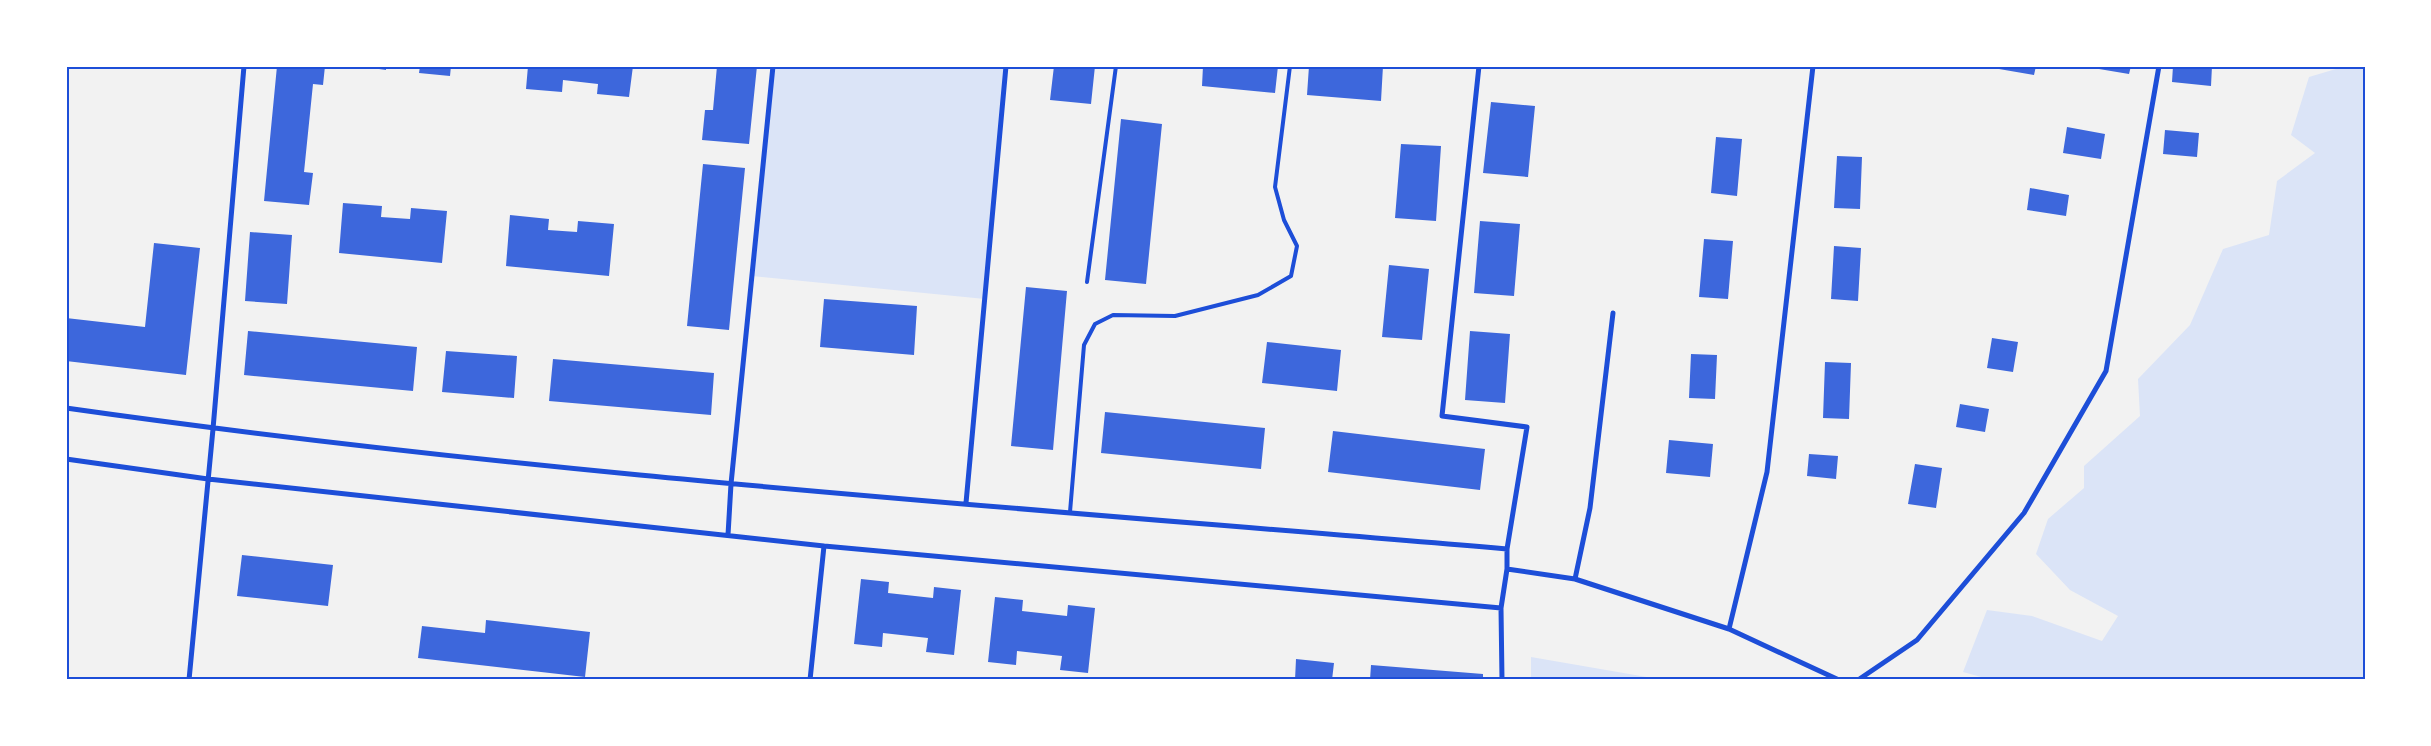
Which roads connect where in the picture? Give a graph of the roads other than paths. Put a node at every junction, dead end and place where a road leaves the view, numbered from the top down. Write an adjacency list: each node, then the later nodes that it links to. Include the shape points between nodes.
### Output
1 (244, 66): 12 (street)
2 (773, 66): 15 (street)
3 (1006, 66): 16 (street)
4 (1116, 66): 9 (lane)
5 (1290, 66): 17 (lane, via 1276,187 1284,220 1297,246 1291,276 1258,295 1175,316 1113,315 1095,324 1084,345)
6 (1479, 66): 20 (street, via 1442,416 1527,427)
7 (1813, 66): 24 (street, via 1768,472)
8 (2159, 66): 29 (street, via 2106,371 2024,513 1917,640)
9 (1087, 282)
10 (1613, 313): 22 (street, via 1590,508)
11 (66, 408): 12 (street)
12 (213, 429): 14 (street); 15 (street)
13 (66, 459): 14 (street)
14 (208, 479): 18 (street); 25 (street)
15 (731, 484): 16 (street); 18 (street)
16 (966, 503): 17 (street)
17 (1070, 512): 20 (street)
18 (728, 535): 19 (street)
19 (824, 546): 23 (street); 26 (street)
20 (1507, 549): 21 (street)
21 (1507, 569): 22 (street); 23 (street)
22 (1575, 579): 24 (street)
23 (1501, 608): 27 (street)
24 (1728, 629): 28 (street)
25 (189, 680)
26 (810, 680)
27 (1502, 680)
28 (1839, 680)
29 (1858, 680)

